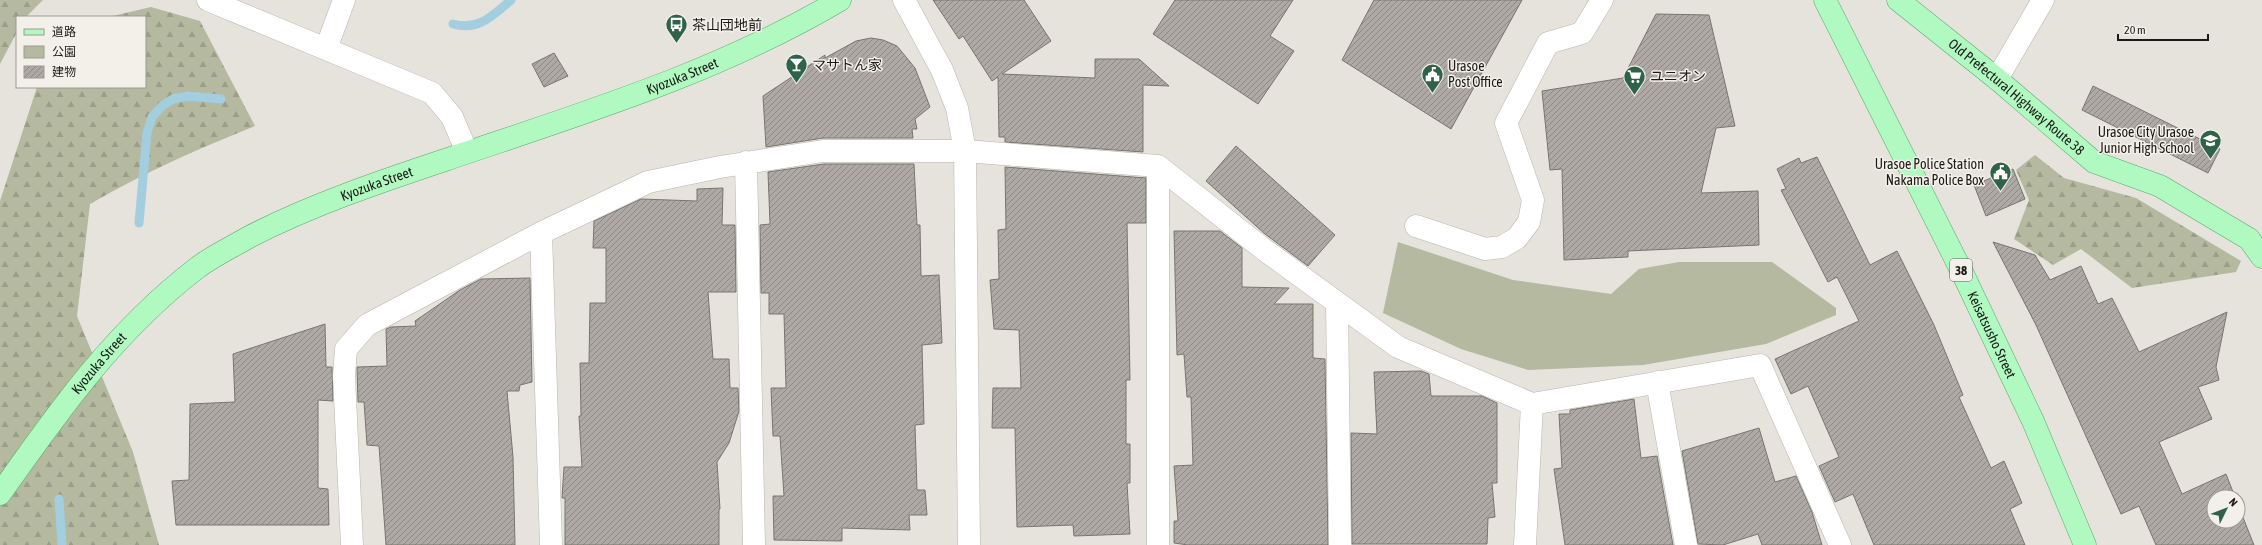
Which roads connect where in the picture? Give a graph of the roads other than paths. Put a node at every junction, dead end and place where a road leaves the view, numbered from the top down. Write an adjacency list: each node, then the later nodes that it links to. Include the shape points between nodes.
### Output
1 (208, 0): 9 (street)
2 (344, 0): 9 (street)
3 (840, 0): 12 (main road, Kyozuka Street, via 755,47 592,112)
4 (904, 0): 11 (street, via 944,76 957,108)
5 (1602, 0): 15 (street, via 1582,33 1548,43 1506,123 1533,200 1529,222 1517,238 1502,247 1485,249)
6 (1825, 0): 31 (main road, Keisatsusho Street / 38, via 1962,272 2033,421)
7 (1898, 0): 10 (main road, Old Prefectural Highway Route 38)
8 (2043, 0): 10 (street)
9 (326, 49): 12 (street, via 432,93 452,117)
10 (1997, 79): 17 (main road, Old Prefectural Highway Route 38, via 2094,162 2160,186 2249,240)
11 (965, 151): 13 (street, via 824,151); 14 (street); 25 (street)
12 (467, 152): 21 (main road, Kyozuka Street, via 381,181 279,222 199,266 136,319 91,370 59,410)
13 (746, 162): 16 (street, via 648,182); 24 (street)
14 (1158, 166): 18 (street); 26 (street)
15 (1416, 226)
16 (542, 233): 22 (street, via 367,325 346,349 344,376); 23 (street)
17 (2262, 257)
18 (1337, 303): 20 (street, via 1398,347); 27 (street)
19 (1656, 382): 20 (street); 29 (street); 30 (street, via 1760,365)
20 (1532, 404): 28 (street)
21 (0, 494)
22 (352, 545)
23 (551, 545)
24 (754, 545)
25 (969, 545)
26 (1158, 545)
27 (1340, 545)
28 (1525, 545)
29 (1686, 545)
30 (1840, 545)
31 (2085, 545)

